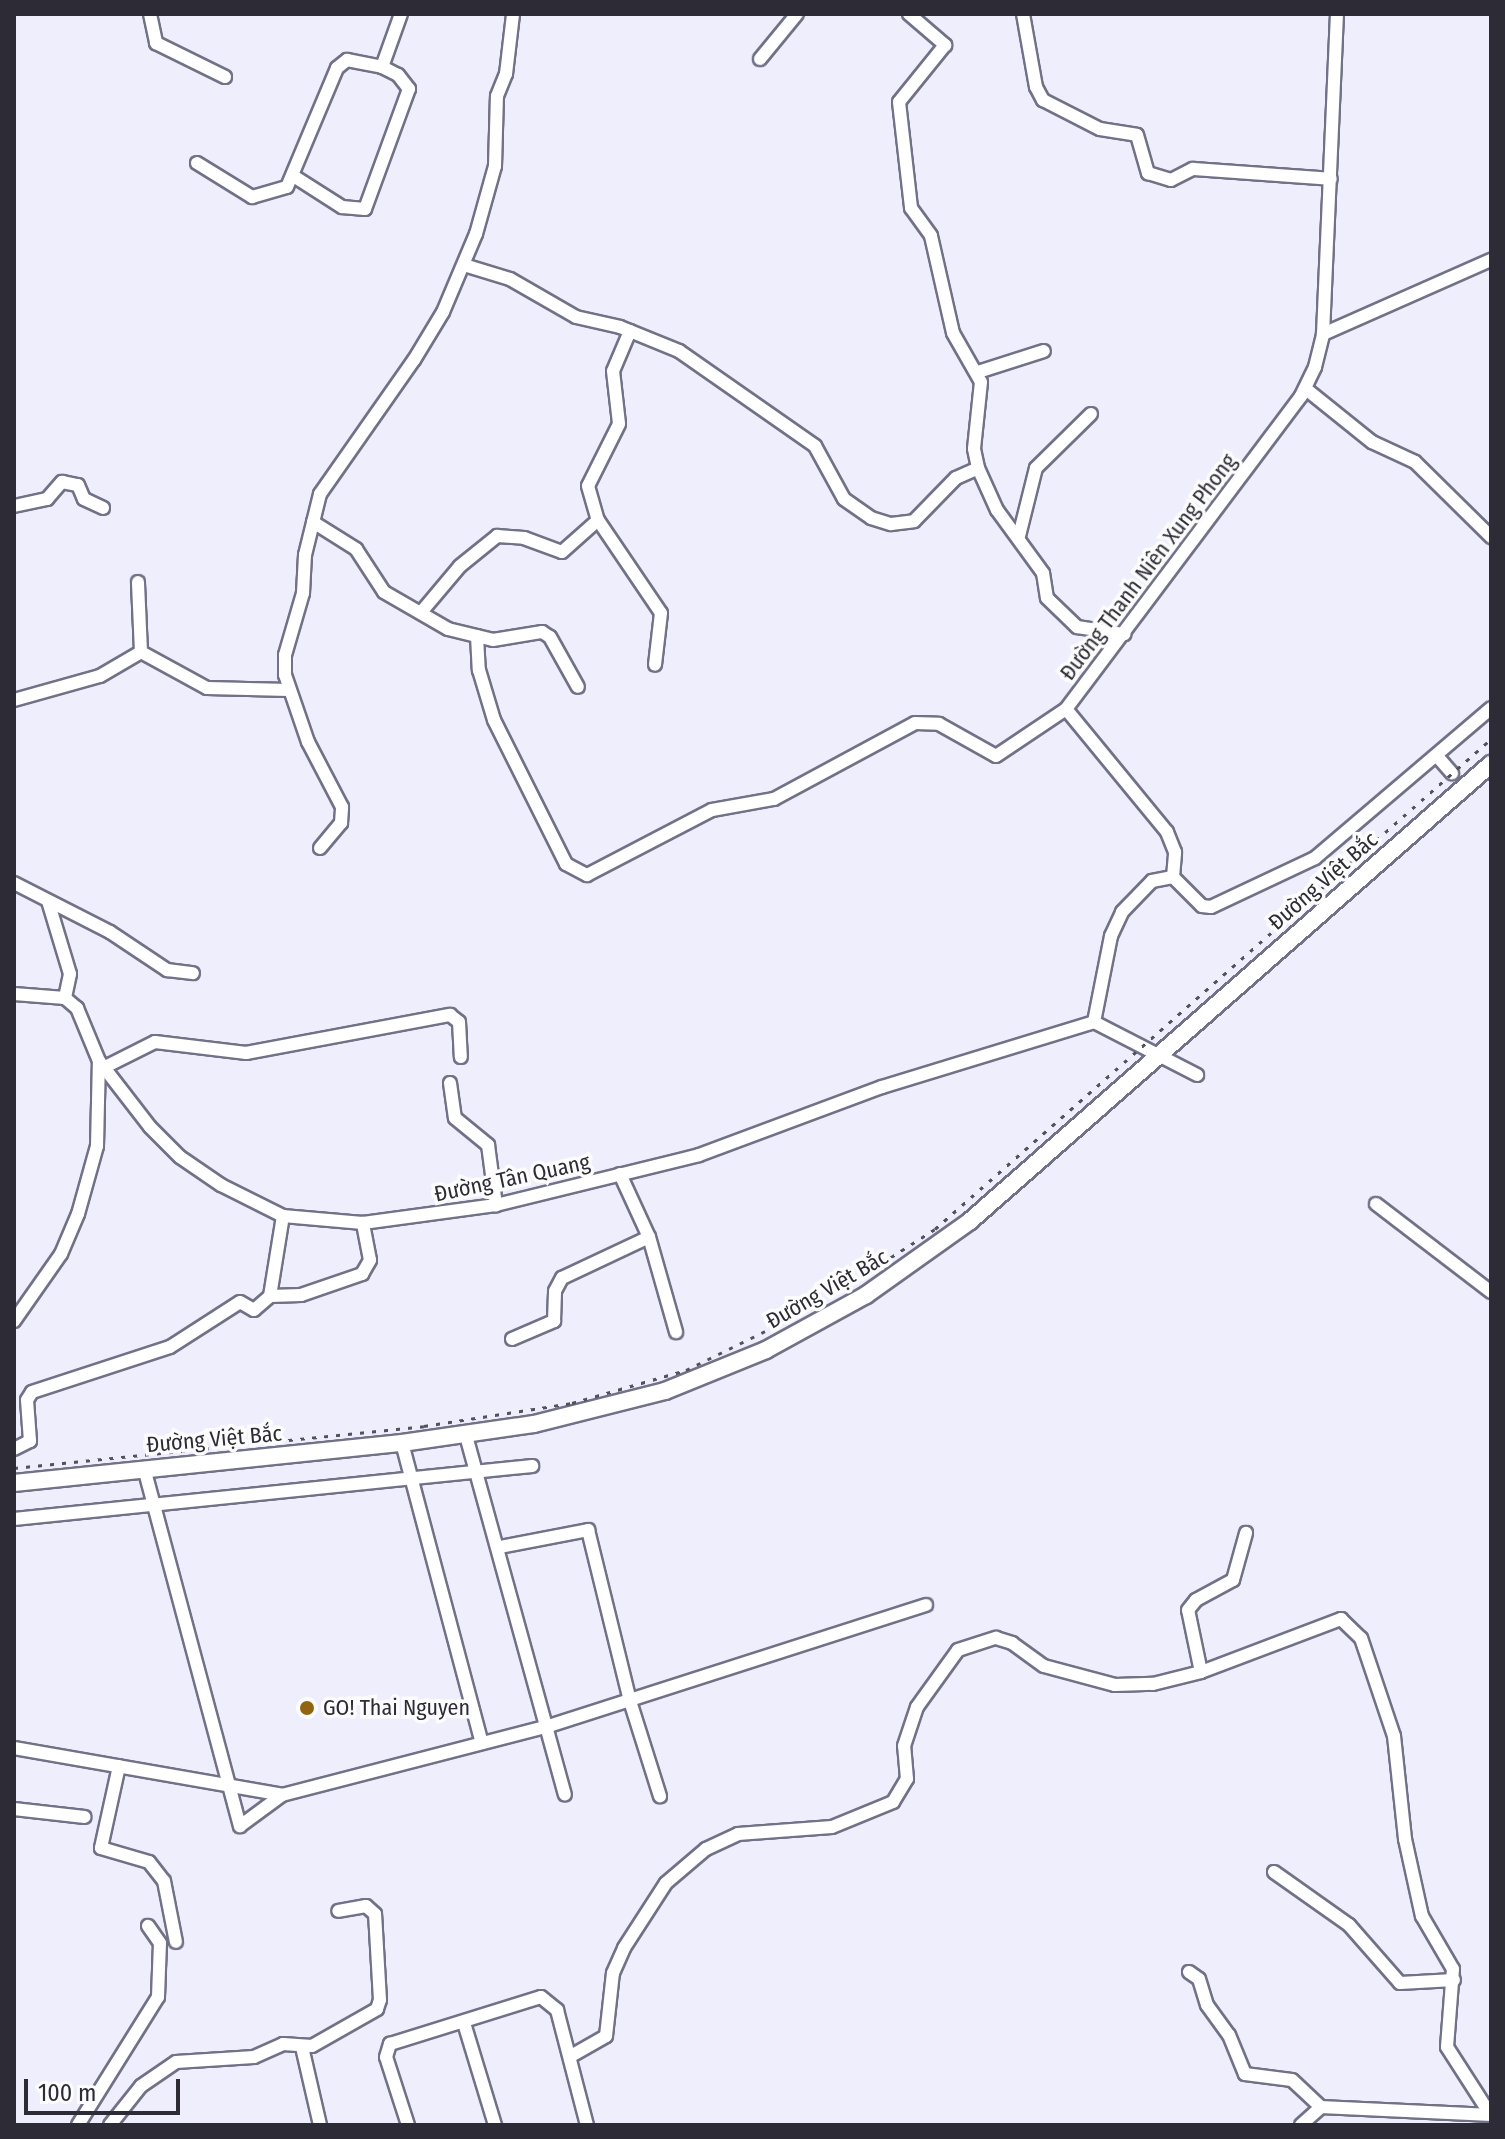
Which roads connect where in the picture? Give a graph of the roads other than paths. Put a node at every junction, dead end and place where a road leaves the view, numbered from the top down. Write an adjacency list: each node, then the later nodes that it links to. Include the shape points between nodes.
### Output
1 (150, 14): 10 (street, via 156,43)
2 (401, 14): 9 (street)
3 (513, 14): 15 (street, via 506,74 497,96 494,173)
4 (797, 14): 8 (street)
5 (909, 14): 19 (street, via 945,45 899,99 911,208 931,236 953,333)
6 (1023, 14): 13 (street, via 1043,100 1100,129 1137,135 1148,173 1171,180 1193,169)
7 (1337, 14): 13 (street, Đường Thanh Niên Xung Phong)
8 (760, 59)
9 (382, 67): 12 (street, via 347,60 337,68); 12 (street, via 409,89 365,209 342,207)
10 (225, 77)
11 (197, 163): 12 (street, via 252,197 287,187)
12 (295, 177)
13 (1331, 179): 17 (street, Đường Thanh Niên Xung Phong)
14 (1491, 260): 17 (street)
15 (464, 265): 16 (street, via 510,279 576,317); 26 (street, via 414,360 324,487)
16 (630, 331): 22 (street, via 679,351 815,446 844,499 871,518 891,524 914,521 956,478); 25 (street, via 613,371 619,424 588,486)
17 (1323, 334): 20 (street, Đường Thanh Niên Xung Phong)
18 (1044, 351): 19 (street)
19 (978, 372): 22 (street)
20 (1306, 389): 28 (street, via 1372,442 1415,462); 31 (street, Đường Thanh Niên Xung Phong)
21 (1091, 414): 27 (street, via 1036,468)
22 (978, 468): 27 (street, via 997,510)
23 (14, 506): 24 (street, via 47,499 62,482 78,485 84,499)
24 (103, 508)
25 (598, 520): 30 (street, via 562,552 524,538 497,536 460,566); 34 (street, via 661,613)
26 (313, 522): 30 (street, via 356,549 384,592); 36 (street, via 302,600 285,655)
27 (1019, 536): 31 (street, via 1043,573 1047,598 1077,627)
28 (1491, 537)
29 (138, 582): 33 (street)
30 (423, 610): 32 (street, via 448,629)
31 (1124, 634): 39 (street, Đường Thanh Niên Xung Phong)
32 (477, 636): 35 (street, via 498,640 542,632); 39 (street, via 479,670 494,720 566,864 587,875 712,810 774,799 915,723 939,724 996,756)
33 (141, 652): 36 (street, via 207,688); 37 (street, via 100,676)
34 (655, 665)
35 (578, 687)
36 (289, 690): 43 (street, via 308,742 342,807 341,823)
37 (14, 700)
38 (1491, 708): 40 (street)
39 (1066, 709): 44 (street, Đường Thanh Niên Xung Phong, via 1167,832 1175,852)
40 (1437, 756): 42 (street); 44 (street, via 1335,845 1211,907 1202,906)
41 (1491, 764): 51 (main road, Đường Việt Bắc)
42 (1452, 773)
43 (320, 848)
44 (1173, 877): 50 (street, via 1152,881 1122,912 1107,949)
45 (14, 883): 46 (street)
46 (48, 901): 47 (street, via 110,932 167,970); 49 (street, via 70,974)
47 (193, 973)
48 (14, 994): 49 (street)
49 (65, 998): 53 (street, Đường Tân Quang, via 77,1008)
50 (1094, 1022): 51 (street); 56 (street, Đường Tân Quang, via 807,1112 699,1155)
51 (1161, 1055): 54 (street); 67 (main road, Đường Việt Bắc, via 924,1257 801,1332 665,1391 576,1416)
52 (461, 1057): 53 (street, via 459,1022 450,1015 246,1053 155,1042)
53 (102, 1064): 59 (street, Đường Tân Quang, via 180,1157); 64 (street, via 97,1146 78,1214 61,1254)
54 (1197, 1075)
55 (450, 1083): 58 (street, via 455,1118 488,1145)
56 (620, 1174): 58 (street, Đường Tân Quang); 61 (street)
57 (1376, 1204): 62 (street)
58 (496, 1205): 60 (street, Đường Tân Quang)
59 (283, 1216): 60 (street, Đường Tân Quang); 63 (street)
60 (363, 1223): 63 (street, via 370,1260 362,1274 301,1295)
61 (649, 1237): 65 (street); 66 (street, via 562,1278 555,1291 554,1321)
62 (1491, 1292)
63 (270, 1296): 69 (street, via 254,1310 240,1302 170,1347 32,1392 27,1400 30,1441)
64 (14, 1321)
65 (676, 1332)
66 (512, 1339)
67 (465, 1432): 68 (main road, Đường Việt Bắc); 72 (street)
68 (402, 1443): 71 (main road, Đường Việt Bắc); 73 (street)
69 (14, 1449)
70 (532, 1466): 72 (street)
71 (144, 1468): 74 (main road, Đường Việt Bắc); 75 (street)
72 (478, 1475): 73 (street); 78 (street)
73 (411, 1480): 75 (street); 83 (street)
74 (14, 1483)
75 (154, 1505): 76 (street); 86 (street)
76 (14, 1519)
77 (1246, 1533): 80 (street, via 1233,1580 1188,1610)
78 (500, 1547): 81 (street, via 588,1530); 82 (street)
79 (926, 1605): 81 (street)
80 (1201, 1672): 97 (street, via 1330,1620 1341,1619 1357,1630 1397,1745 1405,1839 1422,1916 1448,1957); 100 (street, via 1153,1684 1115,1685 1044,1666 1006,1640 986,1639 958,1650 917,1707 905,1740 907,1779 893,1802 832,1827 738,1834 706,1849 666,1883 624,1948 613,1973 606,2036)
81 (630, 1701): 82 (street); 89 (street)
82 (549, 1726): 83 (street); 87 (street)
83 (482, 1743): 88 (street)
84 (14, 1748): 85 (street)
85 (119, 1766): 86 (street); 95 (street, via 101,1848 149,1862 164,1881)
86 (227, 1786): 88 (street); 88 (street, via 240,1826)
87 (565, 1794)
88 (282, 1795)
89 (660, 1796)
90 (14, 1809): 91 (street)
91 (85, 1817)
92 (1274, 1872): 97 (street, via 1349,1925 1400,1983)
93 (338, 1911): 99 (street, via 366,1906 375,1914 379,2005 318,2044)
94 (148, 1926): 103 (street, via 160,1943 158,1997)
95 (176, 1942)
96 (1189, 1972): 101 (street, via 1199,1979 1207,2005 1229,2035 1245,2074 1292,2080)
97 (1454, 1980): 102 (street, via 1445,2041)
98 (464, 2023): 100 (street, via 548,1998); 106 (street, via 390,2044 386,2057); 107 (street)
99 (302, 2047): 104 (street, via 283,2044 254,2057 176,2062 141,2086); 105 (street)
100 (571, 2056): 108 (street)
101 (1321, 2107): 102 (street); 109 (street)
102 (1490, 2114)
103 (78, 2125)
104 (110, 2125)
105 (320, 2125)
106 (408, 2125)
107 (495, 2125)
108 (587, 2125)
109 (1301, 2125)

